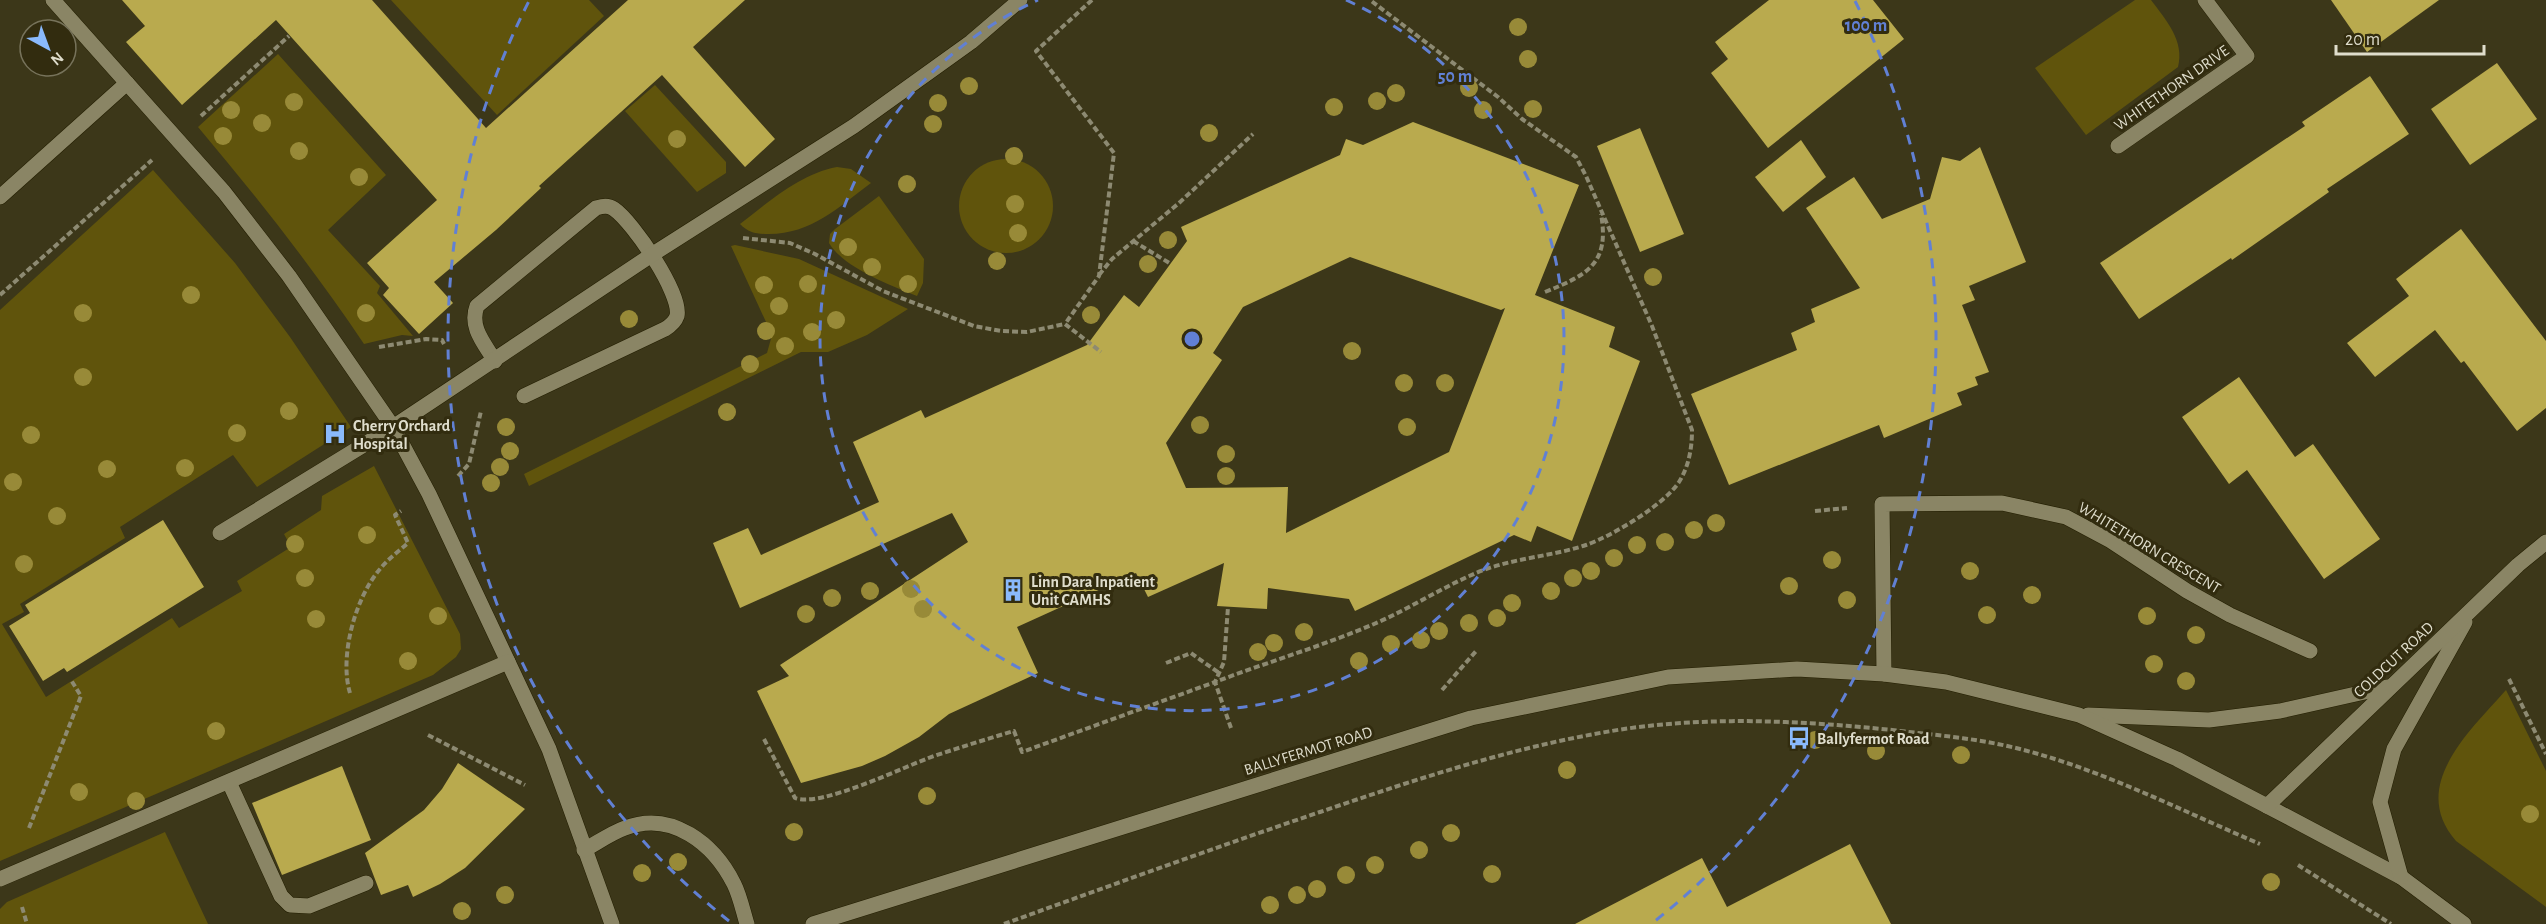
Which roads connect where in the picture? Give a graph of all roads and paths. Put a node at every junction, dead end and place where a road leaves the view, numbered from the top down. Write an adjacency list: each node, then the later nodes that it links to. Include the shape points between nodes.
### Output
1 (1092, 0): 16 (path, via 1036,51 1114,153)
2 (1370, 0): 11 (path, via 1576,157)
3 (2205, 0): 8 (main road, WHITETHORN DRIVE, via 2247,56)
4 (1016, 1): 12 (main road, via 971,42 883,106)
5 (62, 3): 6 (main road)
6 (127, 83): 10 (main road); 23 (main road, via 224,192 289,276)
7 (1253, 134): 13 (path)
8 (2118, 146)
9 (154, 159): 18 (path)
10 (0, 197)
11 (1600, 207): 17 (path, via 1604,232 1597,262 1571,282); 35 (path, via 1692,430 1687,466 1679,483 1648,510 1608,536 1478,572 1374,624)
12 (712, 217): 14 (main road); 19 (path, via 746,239 790,243 883,291 974,326 1027,332)
13 (1133, 240): 15 (path); 16 (path)
14 (653, 254): 21 (main road); 21 (main road, via 615,210 596,208 477,306 473,316 475,327); 22 (main road, via 677,306 673,323)
15 (1171, 264)
16 (1099, 276): 19 (path)
17 (1545, 292)
18 (0, 295)
19 (1065, 324): 20 (path)
20 (1101, 352)
21 (495, 361): 23 (main road)
22 (524, 396)
23 (393, 427): 24 (main road); 29 (main road)
24 (220, 533)
25 (2546, 542): 27 (main road, COLDCUT ROAD)
26 (1228, 607): 31 (path, via 1224,662)
27 (2473, 608): 36 (main road, COLDCUT ROAD); 49 (main road, via 2394,749 2388,770 2380,802)
28 (2310, 651): 32 (main road, WHITETHORN CRESCENT, via 2230,615 2066,517 2002,503 1882,504)
29 (508, 662): 42 (main road); 44 (main road, via 549,749)
30 (1166, 663): 31 (path, via 1191,653)
31 (1219, 673): 35 (path)
32 (1884, 674): 37 (main road, BALLYFERMOT ROAD, via 1946,682); 54 (main road, BALLYFERMOT ROAD, via 1797,669 1668,677 1471,718)
33 (2508, 679): 41 (path)
34 (71, 680): 45 (path, via 81,696)
35 (1215, 682): 38 (path); 40 (path, via 1022,752 1014,731 934,756 836,794 803,801 795,798)
36 (2388, 687): 37 (main road, via 2280,711 2209,720); 43 (main road, COLDCUT ROAD)
37 (2079, 715): 43 (main road, BALLYFERMOT ROAD, via 2177,759)
38 (1231, 728)
39 (425, 734): 44 (path)
40 (764, 739)
41 (2546, 754)
42 (228, 782): 50 (main road); 51 (main road, via 281,896 290,905 309,906)
43 (2267, 806): 49 (main road, BALLYFERMOT ROAD)
44 (569, 807): 47 (main road)
45 (28, 833)
46 (2270, 849): 55 (path, via 2075,765 2014,748 1957,737 1833,724 1748,720 1677,723 1540,744 1444,769)
47 (584, 850): 52 (main road); 53 (main road, via 624,828 641,824 671,825 686,831 700,840 726,869)
48 (2291, 860): 56 (path)
49 (2401, 877): 57 (main road, BALLYFERMOT ROAD)
50 (0, 879)
51 (366, 883)
52 (612, 924)
53 (747, 924)
54 (813, 924)
55 (1004, 924)
56 (2391, 924)
57 (2464, 924)

